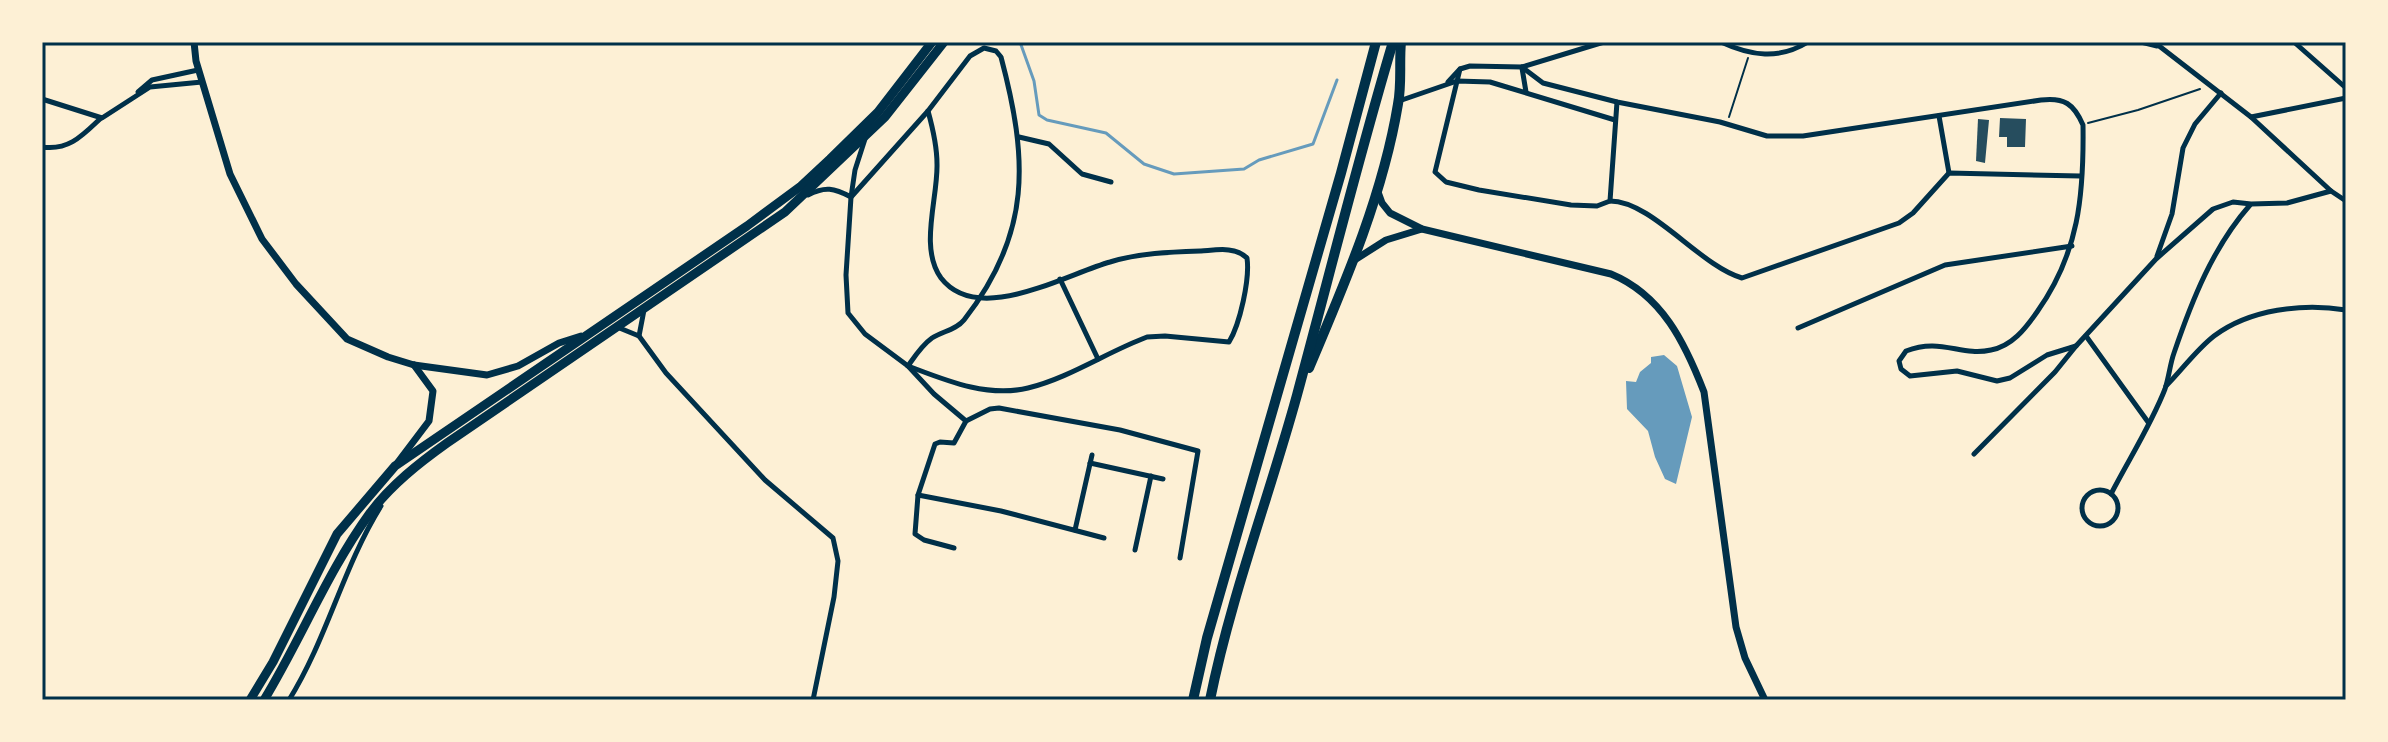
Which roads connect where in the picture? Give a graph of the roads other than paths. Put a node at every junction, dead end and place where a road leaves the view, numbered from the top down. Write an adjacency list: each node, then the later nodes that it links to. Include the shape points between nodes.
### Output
1 (194, 42): 15 (street)
2 (932, 42): 55 (highway, via 878,112 801,186)
3 (944, 42): 32 (highway)
4 (1376, 42): 84 (highway)
5 (1393, 42): 63 (highway)
6 (1401, 42): 25 (highway)
7 (1604, 42): 13 (street)
8 (1721, 42): 9 (street, via 1772,55)
9 (1808, 42)
10 (2141, 42): 12 (street)
11 (2294, 42): 19 (street)
12 (2156, 44): 21 (street)
13 (1522, 67): 14 (street); 20 (street); 26 (street, via 1543,83)
14 (1460, 69): 16 (street); 18 (street)
15 (198, 70): 17 (street); 22 (street, via 152,80)
16 (1457, 81): 18 (street); 20 (street, via 1490,82); 42 (street, via 1435,166 1439,179 1571,205)
17 (202, 82): 22 (street, via 154,86); 60 (street, via 230,174 262,239 347,339)
18 (1448, 83): 25 (street)
19 (2346, 88)
20 (1526, 92): 31 (street)
21 (2221, 93): 29 (street); 47 (street, via 2183,148 2172,214)
22 (135, 95): 30 (street)
23 (2346, 98): 29 (street)
24 (42, 99): 30 (street)
25 (1399, 101): 38 (highway)
26 (1617, 102): 28 (street, via 1787,137); 31 (street)
27 (928, 111): 33 (street, via 970,56 989,48 1001,57); 40 (street); 50 (street, via 937,167 933,264 956,293)
28 (1939, 116): 35 (street); 36 (street, via 2051,99 2070,103 2083,125)
29 (2251, 117): 39 (street)
30 (102, 118): 34 (street, via 73,143)
31 (1615, 120): 42 (street)
32 (867, 135): 40 (street); 41 (highway)
33 (1019, 137): 37 (street, via 1049,144 1082,174); 50 (street, via 1020,182 1012,228)
34 (42, 147)
35 (1949, 173): 36 (street); 42 (street, via 1899,223 1742,278 1720,269 1663,225 1621,201)
36 (2080, 176): 46 (street)
37 (1111, 182)
38 (1377, 189): 45 (street, via 1390,213); 48 (highway)
39 (2331, 191): 43 (street); 44 (street, via 2287,203)
40 (851, 197): 41 (street, via 833,188); 61 (street, via 848,313 865,334)
41 (802, 198): 51 (highway)
42 (1610, 201)
43 (2346, 201)
44 (2251, 204): 47 (street, via 2219,205); 62 (street, via 2215,253 2172,357)
45 (1422, 229): 48 (street, via 1386,240); 86 (street, via 1611,274 1632,283 1665,314 1704,392 1736,627)
46 (2072, 246): 54 (street, via 1945,265); 58 (street, via 2042,305 2010,343 1981,352 1933,344 1906,351 1899,361 1910,376 1957,371 1997,381)
47 (2156, 259): 57 (street)
48 (1353, 261): 63 (highway)
49 (1060, 279): 50 (street, via 1003,298); 59 (street); 59 (street, via 1133,256 1227,249 1247,258 1231,340 1147,337)
50 (980, 298): 61 (street, via 960,325 930,340)
51 (645, 308): 53 (highway); 56 (street)
52 (2346, 310): 62 (street, via 2291,308 2230,326 2212,337)
53 (617, 327): 56 (street); 72 (highway, via 447,443)
54 (1798, 328)
55 (587, 334): 60 (street, via 495,374); 69 (highway)
56 (639, 336): 83 (street, via 755,470 836,545 834,597)
57 (2086, 336): 58 (street); 65 (street)
58 (2076, 346): 66 (street)
59 (1098, 359): 61 (street, via 1027,388 1003,391 949,382)
60 (414, 365): 69 (street, via 433,391 431,413)
61 (908, 366): 64 (street)
62 (2166, 387): 65 (street)
63 (1297, 395): 85 (highway)
64 (966, 421): 74 (street, via 954,443 935,444); 79 (street, via 999,408 1120,430 1198,451)
65 (2148, 422): 73 (street)
66 (1974, 454)
67 (1092, 455): 68 (street)
68 (1090, 463): 70 (street); 75 (street)
69 (395, 466): 80 (highway, via 337,534)
70 (1151, 476): 71 (street); 78 (street)
71 (1163, 479)
72 (391, 488): 81 (highway, via 351,543); 82 (street, via 362,536 322,636)
73 (2111, 494): 73 (street, via 2093,492 2084,501 2083,513 2090,523 2106,525 2115,519 2117,503)
74 (918, 495): 75 (street); 77 (street, via 915,534)
75 (1075, 530): 76 (street)
76 (1104, 538)
77 (954, 548)
78 (1135, 550)
79 (1180, 558)
80 (250, 700)
81 (264, 700)
82 (289, 700)
83 (813, 700)
84 (1193, 700)
85 (1210, 700)
86 (1765, 700)

